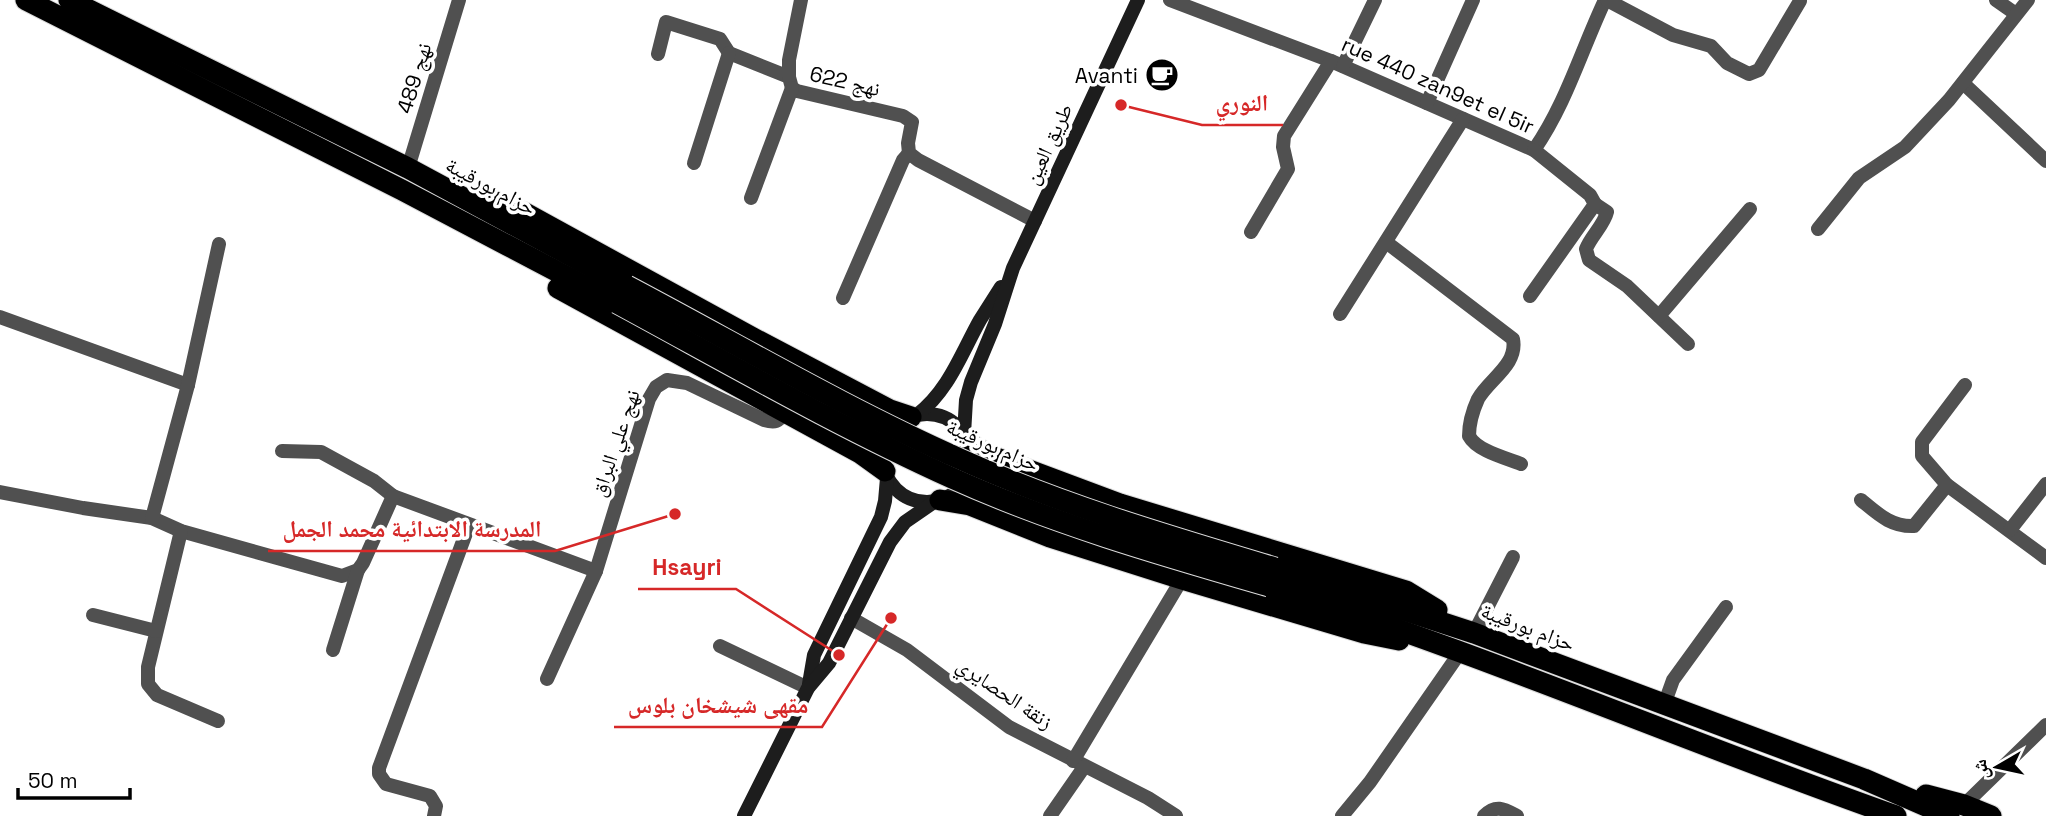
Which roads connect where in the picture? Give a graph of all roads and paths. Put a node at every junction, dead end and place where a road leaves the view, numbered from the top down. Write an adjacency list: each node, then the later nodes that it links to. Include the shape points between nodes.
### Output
1 (26, 0): 26 (highway, حزام بورقيبة)
2 (69, 0): 25 (highway, حزام بورقيبة)
3 (459, 0): 25 (street, نهج 489)
4 (802, 0): 17 (street, via 789,61)
5 (1138, 0): 30 (main road, طريق العين)
6 (1170, 0): 16 (street, rue 440 zan9et el 5ir)
7 (1375, 0): 16 (street)
8 (1473, 0): 19 (street)
9 (1606, 0): 12 (street, rue 440 zan9et el 5ir, via 1673,35 1712,46 1727,63 1749,74 1759,70); 21 (street, rue 440 zan9et el 5ir, via 1564,100)
10 (1996, 0): 13 (street)
11 (2028, 0): 13 (street)
12 (1800, 1)
13 (2016, 14): 18 (street)
14 (658, 54): 15 (street, نهج 622, via 666,22 720,39)
15 (729, 54): 17 (street, نهج 622); 24 (street)
16 (1337, 63): 19 (street, rue 440 zan9et el 5ir); 32 (street, via 1284,136 1288,169)
17 (790, 83): 22 (street, نهج 622, via 911,120); 27 (street)
18 (1963, 83): 23 (street); 31 (street, via 1905,147 1859,178)
19 (1427, 103): 20 (street, rue 440 zan9et el 5ir)
20 (1463, 119): 21 (street, rue 440 zan9et el 5ir); 33 (street)
21 (1534, 150): 28 (street)
22 (909, 153): 30 (street); 38 (street, نهج 622)
23 (2046, 161)
24 (694, 163)
25 (412, 171): 36 (highway, حزام بورقيبة); 46 (highway, via 525,212 890,410)
26 (402, 190): 36 (highway, حزام بورقيبة); 45 (highway, via 515,263)
27 (751, 198)
28 (1595, 204): 37 (street); 40 (street, via 1607,212 1586,249 1589,260)
29 (1749, 209): 40 (street)
30 (1035, 221): 35 (main road, طريق العين)
31 (1818, 229)
32 (1251, 232)
33 (1385, 242): 39 (street); 49 (street, via 1513,339 1510,360 1478,400 1469,436 1480,446)
34 (219, 244): 43 (street)
35 (1013, 268): 46 (main road, طريق العين, via 942,390); 47 (main road, طريق العين, via 966,400)
36 (622, 295): 65 (highway, حزام بورقيبة, bridge, via 959,459 1062,502)
37 (1530, 296)
38 (844, 298)
39 (1340, 314)
40 (1659, 316): 42 (street)
41 (0, 317): 43 (street)
42 (1688, 344)
43 (188, 385): 57 (street)
44 (1965, 385): 52 (street, via 1922,442 1922,456)
45 (785, 412): 50 (highway, via 860,453); 64 (street, نهج علي البراق, via 780,420 764,420 687,383 675,379 661,383 649,399)
46 (914, 416): 47 (main road, via 936,414 950,420); 50 (main road, via 887,437 883,451)
47 (966, 439): 56 (main road, via 971,459 968,474 960,487); 71 (highway, via 994,457 1120,504 1406,591)
48 (282, 451): 54 (street, via 327,454)
49 (1521, 464)
50 (886, 475): 56 (main road, via 906,498); 76 (main road, via 881,517 814,655)
51 (2046, 484): 59 (street)
52 (1947, 485): 55 (street, via 1914,526 1885,519); 59 (street)
53 (0, 492): 57 (street)
54 (393, 496): 58 (street); 63 (street)
55 (1861, 500)
56 (937, 501): 66 (highway, via 970,505 1050,537); 69 (main road, via 905,522 890,542)
57 (152, 518): 60 (street)
58 (469, 525): 64 (street); 82 (street, via 379,768 386,783 430,796 436,806)
59 (2010, 530): 62 (street)
60 (181, 531): 63 (street, via 342,576); 70 (street)
61 (1513, 557): 71 (street)
62 (2046, 558)
63 (358, 570): 73 (street)
64 (596, 571): 75 (street)
65 (1272, 577): 71 (highway, حزام بورقيبة); 74 (highway, حزام بورقيبة)
66 (1182, 579): 74 (highway, via 1364,633); 80 (street)
67 (1726, 607): 77 (street, via 1674,680)
68 (93, 615): 70 (street)
69 (851, 618): 76 (main road, via 829,663); 80 (street, زنقة الحصايري, via 906,650 1009,727)
70 (156, 631): 78 (street, via 147,677 151,691)
71 (1474, 633): 77 (highway, حزام بورقيبة)
72 (720, 646): 76 (street)
73 (333, 650)
74 (1461, 651): 86 (street); 89 (highway, حزام بورقيبة)
75 (547, 679)
76 (808, 688): 83 (main road)
77 (1664, 705): 81 (highway, حزام بورقيبة)
78 (218, 721)
79 (2046, 725): 81 (street)
80 (1079, 764): 84 (street); 85 (street, زنقة الحصايري)
81 (1956, 811): 90 (highway, حزام بورقيبة)
82 (434, 816)
83 (744, 816)
84 (1050, 816)
85 (1176, 816)
86 (1342, 816)
87 (1484, 816): 88 (street, via 1503,808)
88 (1517, 816)
89 (1896, 816)
90 (1991, 816)

